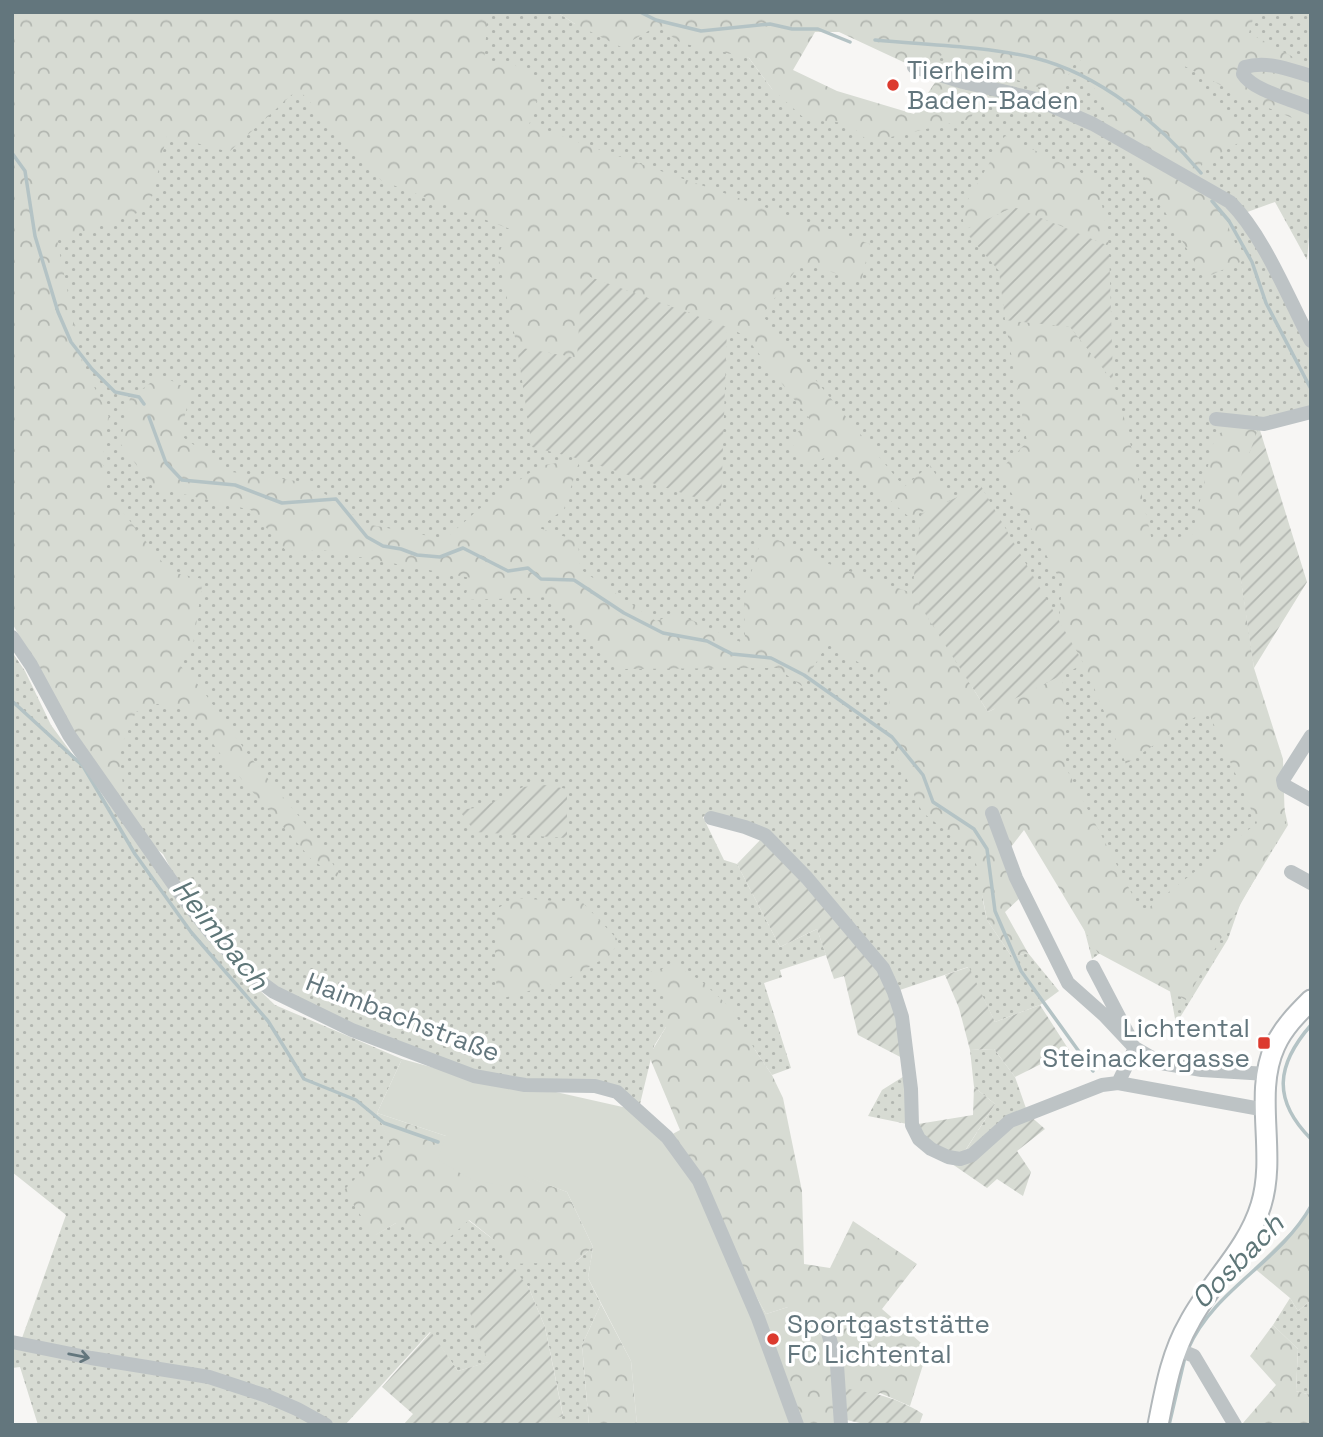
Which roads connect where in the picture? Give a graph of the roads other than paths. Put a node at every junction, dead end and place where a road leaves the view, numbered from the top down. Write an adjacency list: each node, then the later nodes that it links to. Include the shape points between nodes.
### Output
1 (915, 67): 4 (street, via 1036,99 1093,124 1230,202 1256,235)
2 (1311, 76): 3 (street, via 1255,64 1245,67 1243,74 1264,90)
3 (1311, 108)
4 (1311, 341)
5 (1311, 412): 6 (street, via 1264,424)
6 (1216, 419)
7 (12, 637): 24 (street, Haimbachstraße, via 69,735 179,892 251,975 299,1006 474,1076 525,1085 595,1086 617,1092 667,1138 699,1181 758,1318)
8 (1311, 736): 9 (street, via 1283,780)
9 (1311, 800)
10 (992, 813): 16 (street, via 1016,878 1068,983)
11 (711, 818): 18 (street, via 765,835 883,968 902,1017 912,1125 931,1149 948,1157 972,1155 1010,1121)
12 (1290, 872): 13 (street)
13 (1311, 883)
14 (1093, 967): 16 (street)
15 (1311, 1000): 17 (main road, via 1275,1044)
16 (1135, 1048): 17 (street, via 1161,1063); 18 (street)
17 (1267, 1074): 19 (main road)
18 (1118, 1083): 19 (street)
19 (1266, 1110): 22 (main road, via 1269,1156 1259,1211 1243,1247 1189,1321)
20 (827, 1329): 25 (street, via 837,1365)
21 (12, 1342): 23 (street, one-way to 23, via 209,1377 267,1396)
22 (1185, 1352): 26 (main road, via 1168,1377); 27 (street)
23 (321, 1422)
24 (797, 1425)
25 (841, 1425)
26 (1158, 1425)
27 (1235, 1425)

